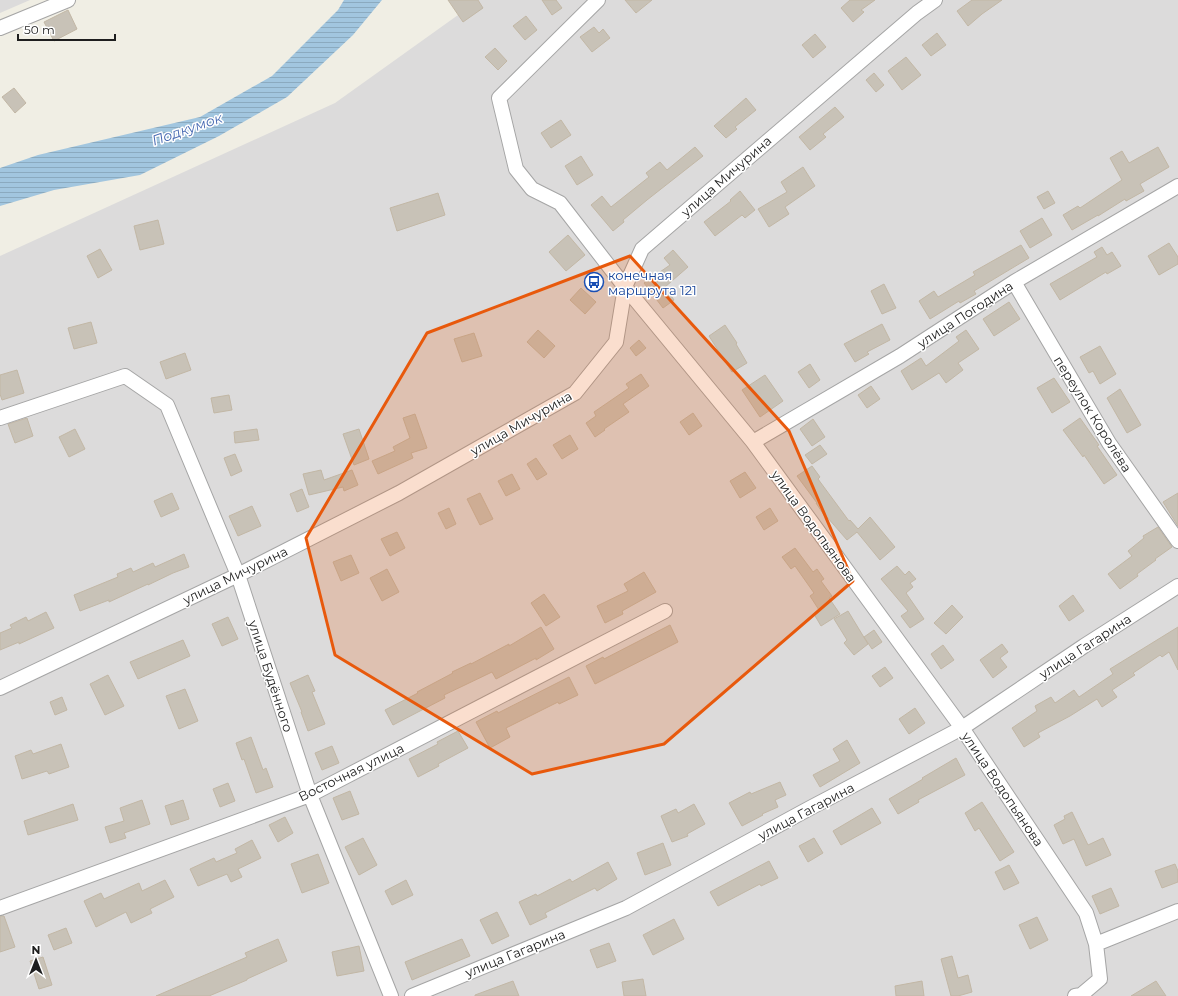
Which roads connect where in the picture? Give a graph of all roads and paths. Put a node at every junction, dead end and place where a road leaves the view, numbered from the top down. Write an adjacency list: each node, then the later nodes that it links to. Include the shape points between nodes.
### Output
1 (68, 0): 4 (street)
2 (598, 0): 7 (street, улица Водопьянова, via 499,98 516,169 532,190 560,203)
3 (934, 0): 7 (street, улица Мичурина, via 642,249)
4 (0, 28)
5 (1178, 186): 6 (street, улица Погодина)
6 (1014, 282): 9 (street, улица Погодина, via 900,356); 10 (street, переулок Королёва, via 1109,443)
7 (625, 287): 9 (street, улица Водопьянова); 11 (street, улица Мичурина, via 616,342 575,393 399,493)
8 (0, 418): 11 (street, улица Будённого, via 125,376 167,405)
9 (753, 442): 15 (street, улица Водопьянова)
10 (1178, 541)
11 (238, 575): 14 (street, улица Мичурина); 16 (street, улица Будённого)
12 (1178, 586): 15 (street, улица Гагарина)
13 (665, 611): 16 (street, Восточная улица)
14 (0, 688)
15 (962, 728): 19 (street, улица Водопьянова, via 1086,913); 21 (street, улица Гагарина, via 626,908)
16 (310, 795): 17 (street, Восточная улица); 20 (street, улица Будённого)
17 (0, 908)
18 (1178, 911): 19 (street)
19 (1096, 944): 22 (street, улица Водопьянова, via 1100,980 1081,995)
20 (391, 996)
21 (412, 996)
22 (1075, 996)

